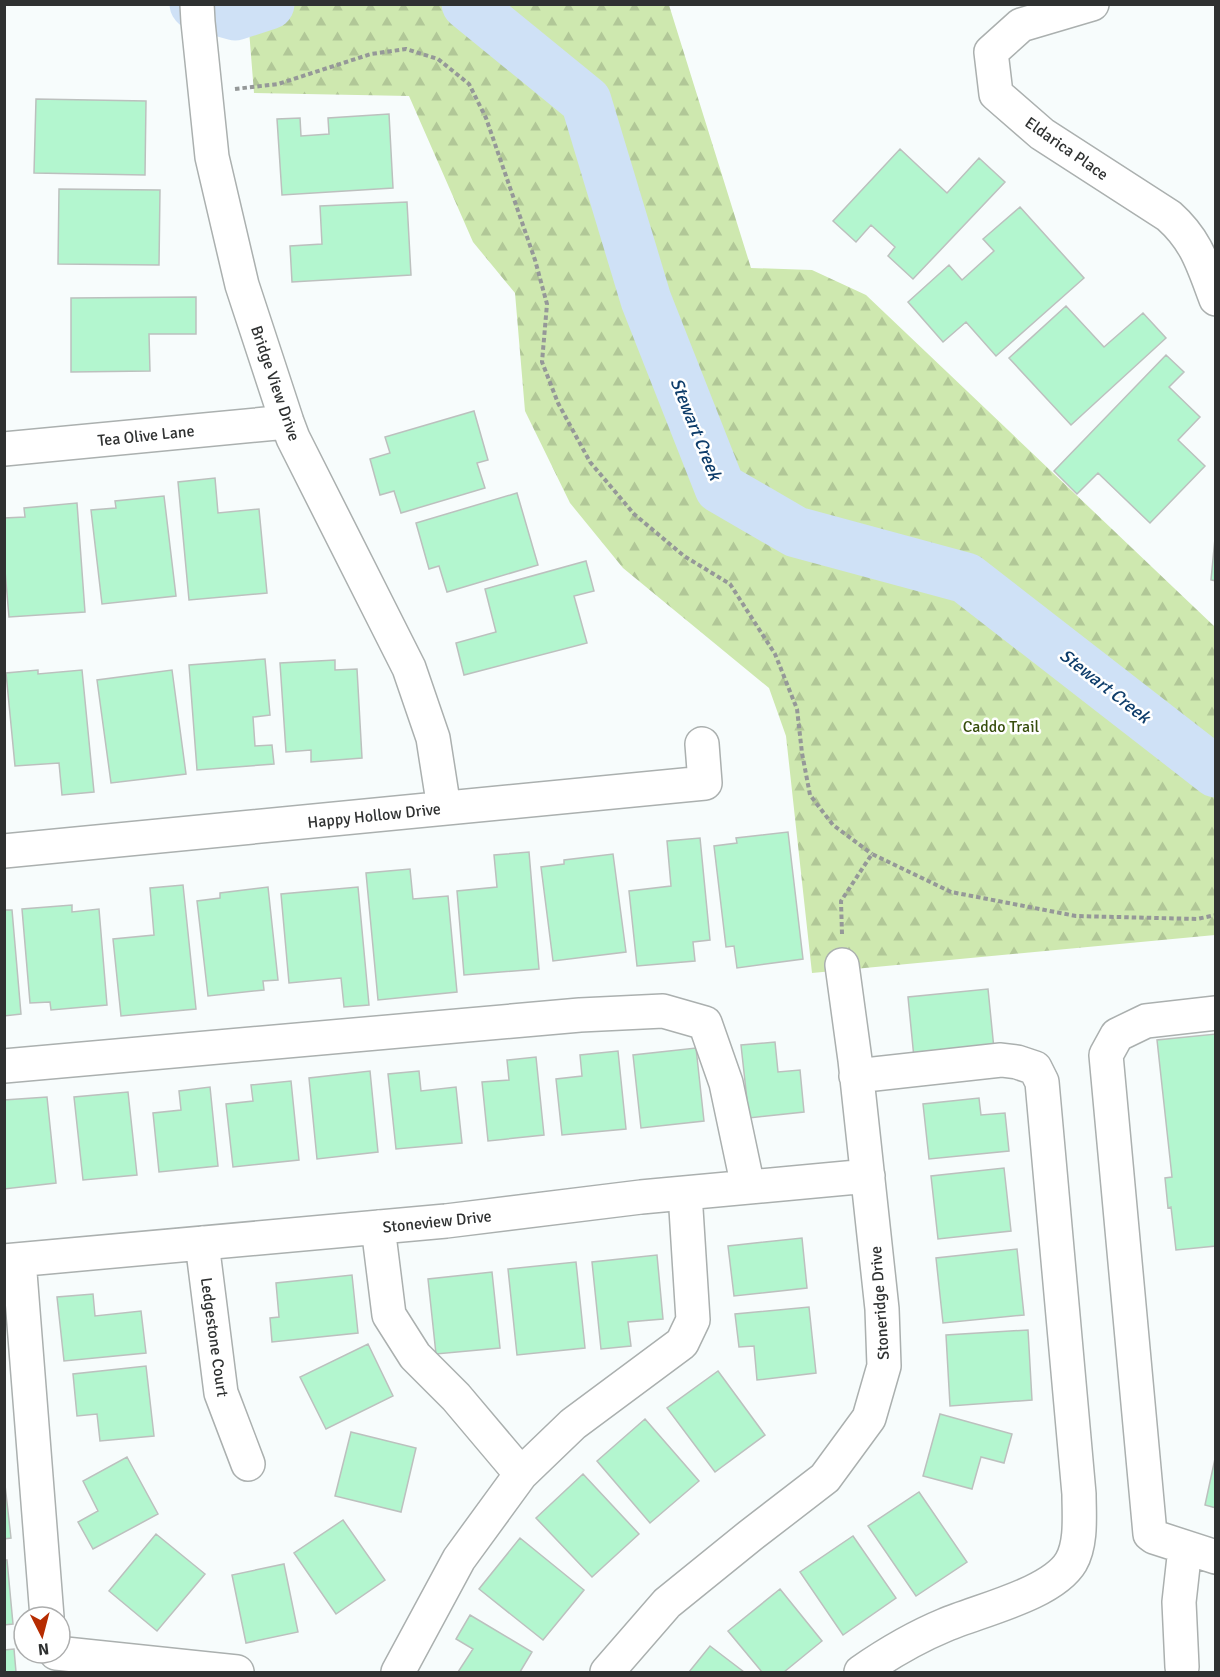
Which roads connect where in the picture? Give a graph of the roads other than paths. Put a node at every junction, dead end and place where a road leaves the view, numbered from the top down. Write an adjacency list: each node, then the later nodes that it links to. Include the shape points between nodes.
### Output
1 (197, 4): 6 (street, Bridge View Drive, via 219,82 212,157 240,273)
2 (1092, 4): 3 (street, Eldarica Place, via 1021,25 991,52 996,94 1042,134)
3 (1152, 205): 4 (street, Eldarica Place); 5 (street, Eldarica Place, via 1190,237)
4 (1215, 232)
5 (1215, 299)
6 (287, 422): 7 (street, Tea Olive Lane); 9 (street, Bridge View Drive, via 409,668 433,738)
7 (4, 449)
8 (702, 744): 9 (street, Happy Hollow Drive, via 705,783)
9 (444, 808): 10 (street, Happy Hollow Drive)
10 (4, 851)
11 (842, 965): 14 (street, Stoneridge Drive)
12 (1215, 1013): 23 (street, via 1146,1021 1117,1035 1106,1054 1150,1534)
13 (4, 1066): 16 (street, via 663,1011 705,1023 726,1083)
14 (856, 1076): 15 (street, Stoneridge Drive); 30 (street, via 1001,1060 1035,1068 1042,1082 1079,1494 1078,1538 1071,1562 1055,1580 1035,1592 943,1625)
15 (868, 1176): 16 (street, Stoneview Drive); 29 (street, Stoneridge Drive, via 884,1366 869,1418 825,1478 667,1602)
16 (748, 1188): 17 (street, Stoneview Drive)
17 (686, 1193): 18 (street, Stoneview Drive); 22 (street, via 693,1320 682,1343 573,1424)
18 (378, 1227): 19 (street, Stoneview Drive); 22 (street, via 389,1315 415,1356 456,1397)
19 (202, 1243): 20 (street, Stoneview Drive); 21 (street, Ledgestone Court, via 221,1393)
20 (12, 1261): 24 (street)
21 (248, 1464)
22 (521, 1474): 28 (street, via 459,1559)
23 (1200, 1552): 26 (street, via 1179,1602)
24 (46, 1605)
25 (72, 1655): 27 (street)
26 (1182, 1667)
27 (237, 1672)
28 (398, 1672)
29 (607, 1672)
30 (861, 1672)

